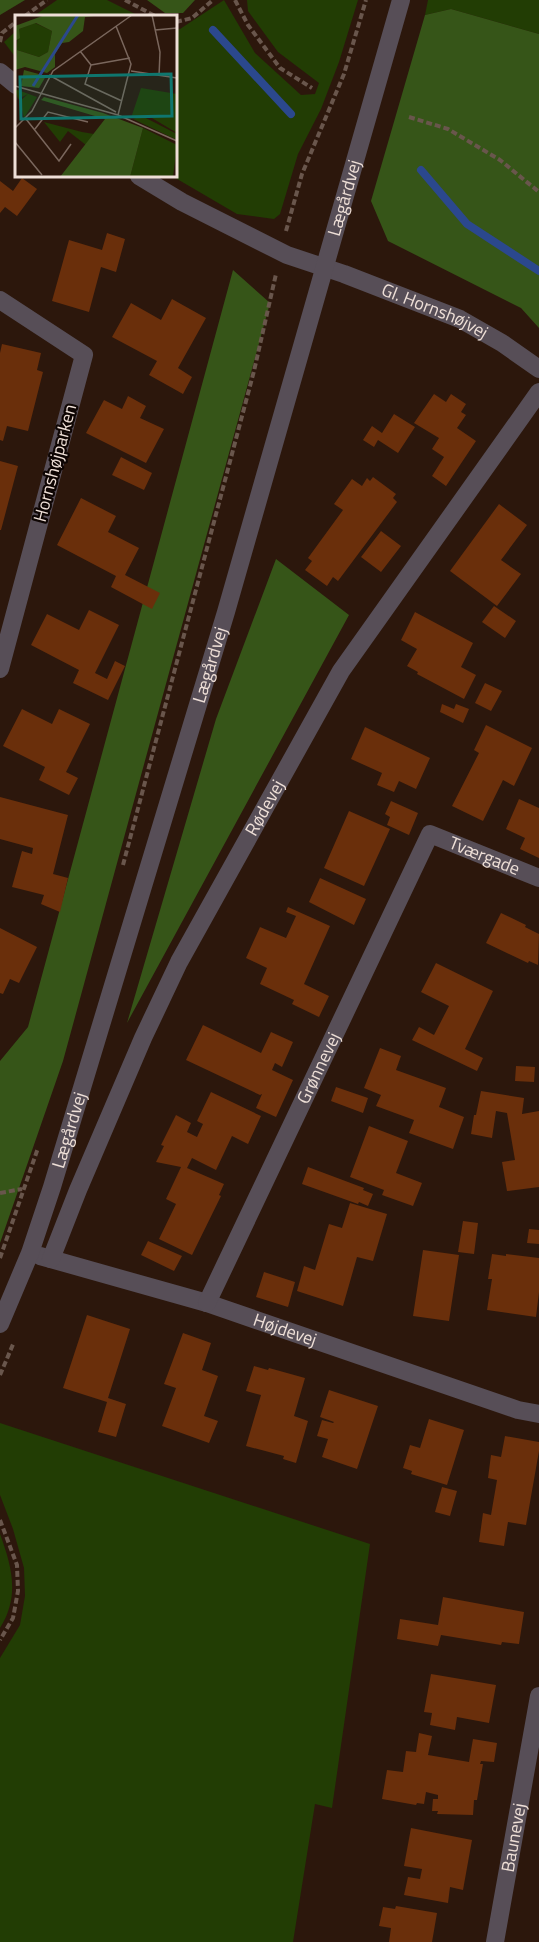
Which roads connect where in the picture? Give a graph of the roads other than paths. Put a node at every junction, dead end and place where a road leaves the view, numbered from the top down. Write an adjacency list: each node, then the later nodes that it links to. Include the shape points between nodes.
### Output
1 (401, 0): 5 (street, Lægårdvej)
2 (0, 72): 3 (street)
3 (15, 84)
4 (141, 177): 5 (street, via 281,252)
5 (323, 267): 7 (street, Gl. Hornshøjvej, via 460,319); 12 (street, Lægårdvej, via 223,623)
6 (0, 300): 9 (street, Hornshøjparken, via 84,356)
7 (539, 369)
8 (539, 392): 13 (street, Rødevej, via 341,671 179,962 143,1038)
9 (0, 669)
10 (429, 834): 11 (street, Tværgade); 14 (street, Grønnevej)
11 (539, 878)
12 (30, 1253): 13 (street, Højdevej); 15 (street, Lægårdvej)
13 (51, 1260): 14 (street, Højdevej)
14 (207, 1303): 16 (street, Højdevej)
15 (0, 1324)
16 (539, 1414)
17 (539, 1696): 18 (street, Baunevej)
18 (531, 1785): 19 (street, Baunevej)
19 (495, 1942)

